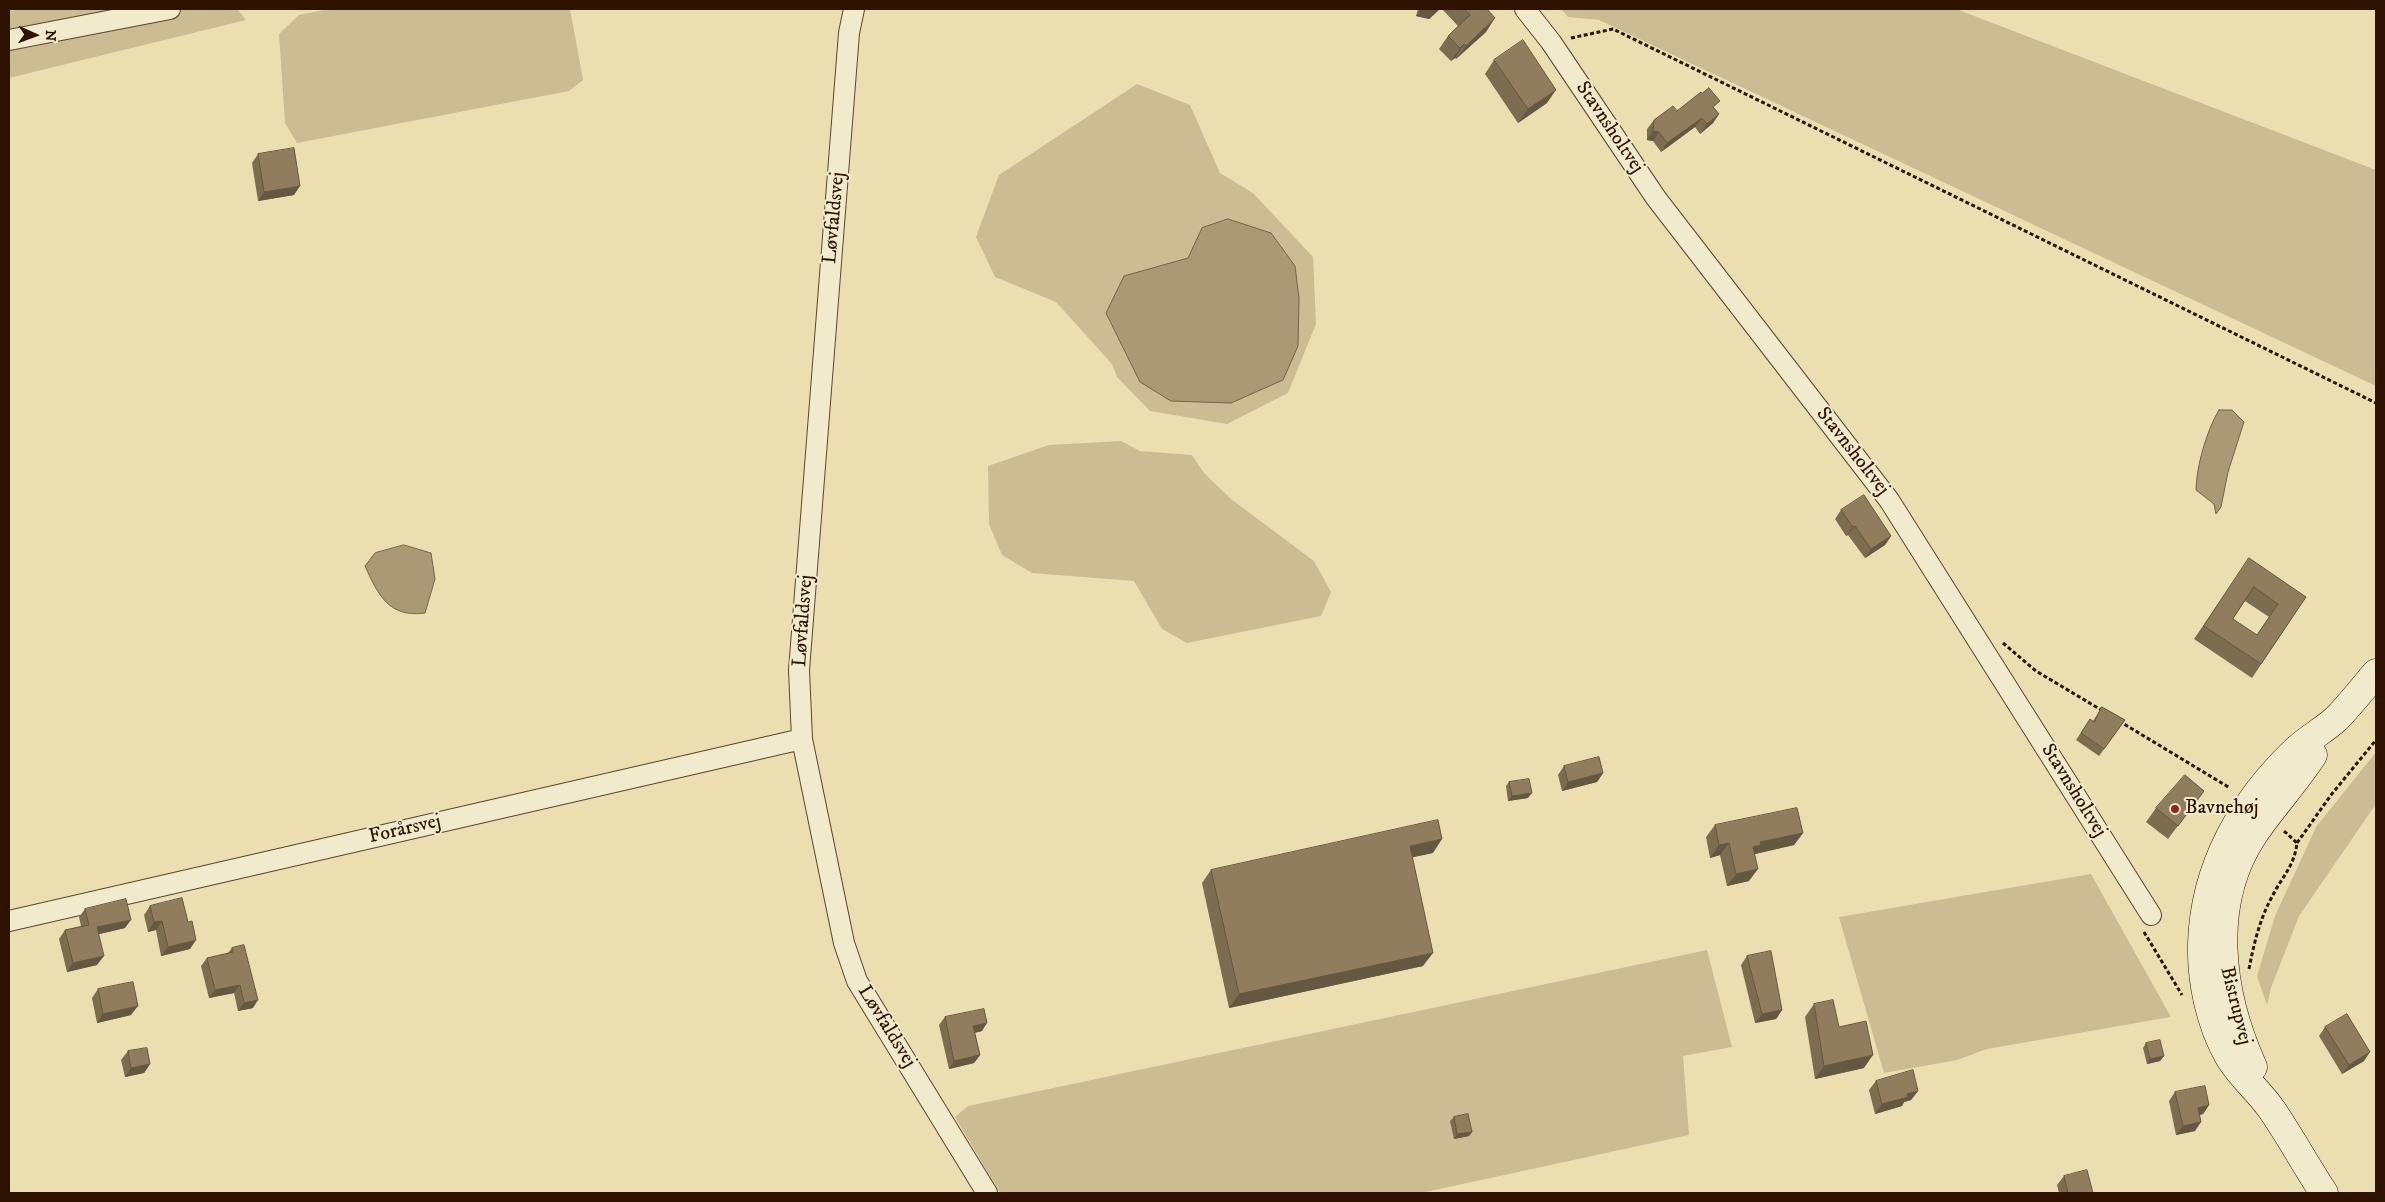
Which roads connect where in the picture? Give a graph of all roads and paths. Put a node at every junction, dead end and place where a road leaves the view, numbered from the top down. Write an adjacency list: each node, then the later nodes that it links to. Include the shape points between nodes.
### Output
1 (170, 9): 4 (street)
2 (854, 9): 11 (street, Løvfaldsvej, via 799,670)
3 (1525, 9): 5 (street, Stavnsholtvej)
4 (9, 40)
5 (1550, 42): 6 (path, via 1613,29); 16 (street, Stavnsholtvej, via 1656,198 1889,500)
6 (2376, 403)
7 (1999, 638): 9 (path, via 2036,671)
8 (2376, 673): 21 (main road, Bistrupvej, via 2336,718 2309,761 2253,835 2232,884 2224,921 2222,952 2225,982 2248,1056 2272,1109)
9 (2103, 712)
10 (2112, 717): 13 (path)
11 (802, 739): 17 (street, Forårsvej); 20 (street, Løvfaldsvej, via 844,943 857,980)
12 (2376, 740): 15 (path)
13 (2230, 788)
14 (2282, 829): 15 (path)
15 (2297, 843): 18 (path, via 2295,859 2272,896 2255,937)
16 (2145, 919): 19 (path)
17 (9, 921)
18 (2248, 975)
19 (2186, 1004)
20 (987, 1193)
21 (2324, 1193)

